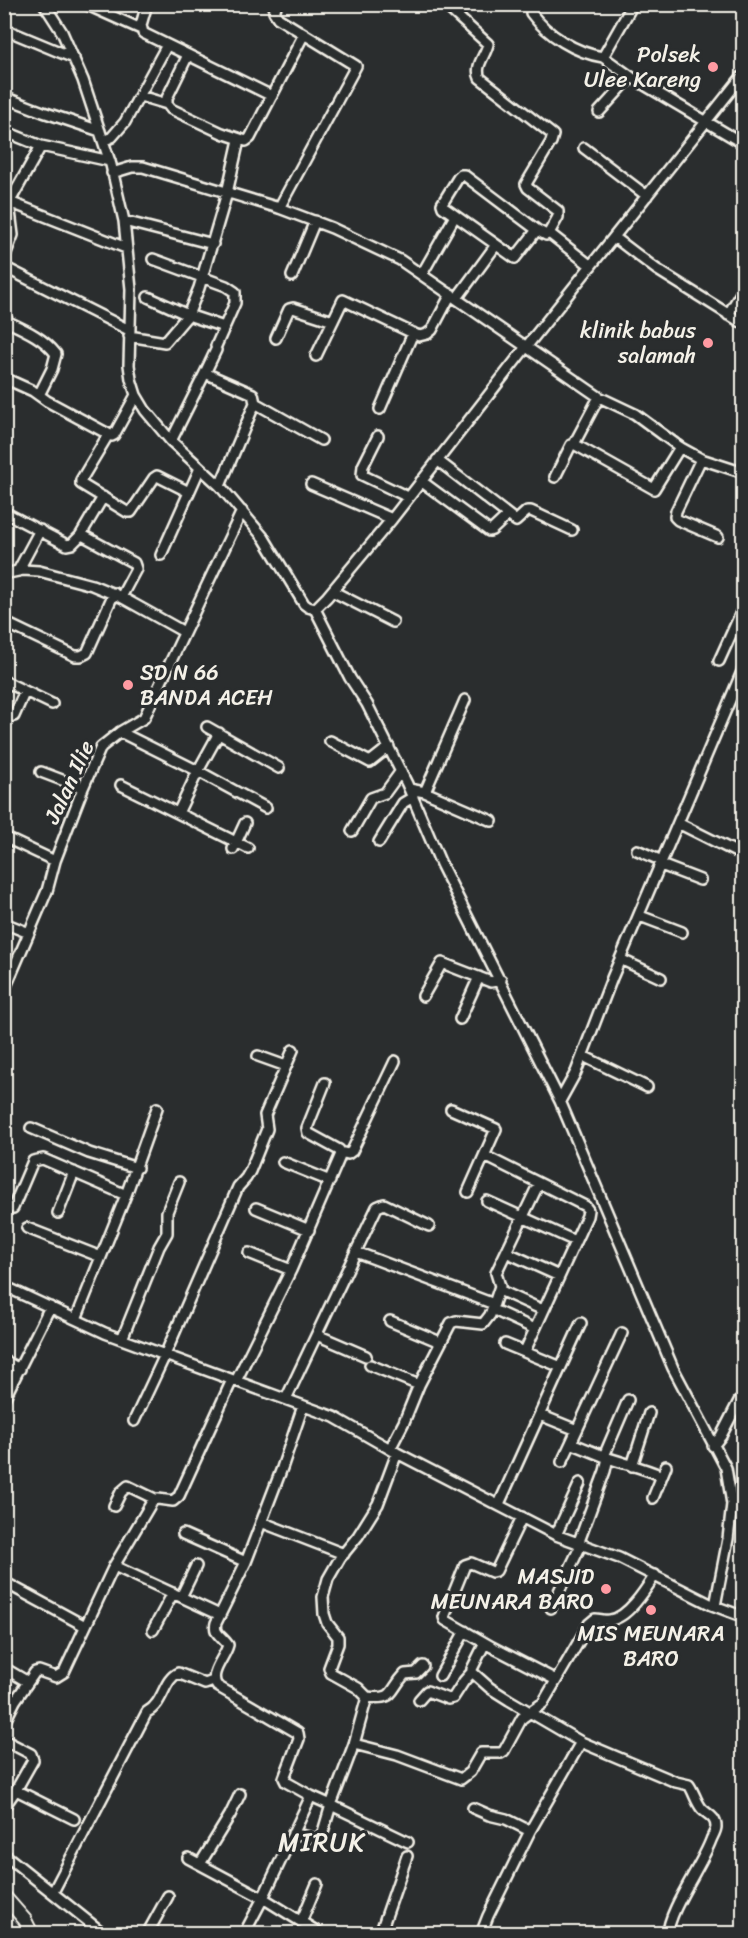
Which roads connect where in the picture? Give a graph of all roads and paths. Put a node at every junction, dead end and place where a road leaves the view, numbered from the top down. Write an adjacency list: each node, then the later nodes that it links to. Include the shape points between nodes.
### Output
1 (85, 4): 9 (street)
2 (147, 4): 9 (street)
3 (277, 4): 10 (street, via 274,12 278,18)
4 (444, 4): 40 (street, via 488,44 478,68 480,78 553,135 526,184 558,211)
5 (633, 4): 13 (street)
6 (49, 7): 14 (street)
7 (531, 14): 13 (street, via 546,30 584,52)
8 (4, 29): 14 (street)
9 (141, 29): 11 (street)
10 (304, 34): 18 (street); 35 (street, via 356,66)
11 (167, 45): 12 (street); 17 (street)
12 (188, 55): 18 (street); 20 (street)
13 (603, 57): 16 (street)
14 (74, 58): 24 (street)
15 (744, 74): 22 (street)
16 (631, 77): 21 (street); 22 (street)
17 (140, 96): 20 (street); 26 (street, via 120,130)
18 (272, 96): 25 (street, via 250,138)
19 (4, 97): 24 (street)
20 (167, 104): 25 (street)
21 (598, 112)
22 (706, 121): 27 (street); 33 (street)
23 (4, 130): 28 (street)
24 (100, 131): 26 (street)
25 (239, 140): 32 (street)
26 (103, 141): 30 (street)
27 (744, 144)
28 (41, 146): 30 (street); 34 (street)
29 (584, 148): 33 (street)
30 (110, 161): 31 (street)
31 (112, 172): 32 (street, via 143,167); 37 (street)
32 (227, 193): 35 (street); 42 (street)
33 (647, 196): 41 (street)
34 (7, 202): 44 (street); 45 (street, via 14,235)
35 (279, 208): 38 (street)
36 (455, 216): 39 (street, via 442,204 462,174); 43 (street); 49 (street)
37 (124, 221): 42 (street); 44 (street)
38 (315, 221): 49 (street); 50 (street)
39 (537, 230): 40 (street); 43 (street, via 515,258)
40 (549, 233): 47 (street)
41 (614, 237): 47 (street); 56 (street)
42 (213, 244): 51 (street)
43 (496, 245): 53 (street)
44 (126, 248): 61 (street, via 131,289)
45 (4, 258)
46 (153, 259): 51 (street)
47 (591, 266): 64 (street)
48 (4, 267): 61 (street)
49 (422, 274): 53 (street)
50 (292, 276)
51 (202, 278): 55 (street); 60 (street, via 235,292 235,303)
52 (744, 288): 56 (street)
53 (454, 296): 62 (street, via 432,330 422,335); 64 (street)
54 (148, 297): 55 (street)
55 (188, 315): 60 (street); 61 (street, via 165,342)
56 (728, 315): 59 (street)
57 (4, 320): 68 (street, via 34,335 56,354)
58 (333, 321): 62 (street, via 343,300); 63 (street, via 289,309); 65 (street)
59 (744, 324)
60 (224, 327): 66 (street)
61 (129, 333): 69 (street, via 131,379)
62 (412, 333): 72 (street)
63 (276, 338)
64 (526, 347): 70 (street); 80 (street)
65 (316, 356)
66 (205, 373): 71 (street, via 253,394); 76 (street)
67 (4, 378): 68 (street)
68 (39, 395): 73 (street)
69 (136, 395): 73 (street, via 114,435); 76 (street)
70 (600, 396): 77 (street); 78 (street, via 635,414)
71 (255, 403): 75 (street); 86 (street)
72 (380, 409)
73 (108, 435): 88 (street, via 81,480 81,484)
74 (378, 436): 89 (street, via 362,475)
75 (321, 440)
76 (171, 441): 81 (street)
77 (574, 444): 78 (street, via 654,489); 83 (street)
78 (680, 447): 79 (street)
79 (701, 459): 82 (street); 97 (street, via 675,517)
80 (437, 460): 84 (street); 92 (street)
81 (200, 468): 86 (street); 87 (street)
82 (744, 473)
83 (555, 477)
84 (421, 481): 89 (street); 92 (street, via 489,531)
85 (311, 484): 93 (street)
86 (219, 486): 90 (street)
87 (189, 492): 88 (street, via 157,476 131,512); 98 (street)
88 (103, 497): 96 (street)
89 (408, 497): 93 (street)
90 (242, 511): 104 (street, via 264,538 303,604); 107 (street, Jalan Ilie)
91 (4, 512): 94 (street)
92 (508, 515): 95 (street, via 516,521 531,511)
93 (392, 519): 101 (street)
94 (40, 530): 96 (street, via 70,545); 99 (street)
95 (572, 530)
96 (80, 536): 102 (street, via 136,565)
97 (718, 537)
98 (161, 555)
99 (18, 571): 100 (street); 102 (street, via 39,571)
100 (4, 574)
101 (332, 591): 104 (street); 106 (street)
102 (117, 595): 105 (street, via 87,653 81,656); 107 (street)
103 (744, 606): 108 (street)
104 (315, 609): 120 (street)
105 (4, 622)
106 (393, 622)
107 (184, 632): 117 (street, Jalan Ilie, via 144,718)
108 (719, 661)
109 (744, 667): 110 (street)
110 (742, 678): 133 (street)
111 (4, 681): 112 (street)
112 (25, 691): 114 (street); 115 (street, via 14,716)
113 (465, 700): 127 (street)
114 (52, 704)
115 (4, 717)
116 (207, 727): 118 (street)
117 (120, 732): 122 (street); 126 (street, Jalan Ilie, via 101,747)
118 (219, 733): 121 (street); 122 (street)
119 (330, 741): 120 (street, via 370,762)
120 (389, 747): 123 (street)
121 (279, 768)
122 (198, 771): 129 (street); 130 (street)
123 (401, 771): 128 (street); 134 (street, via 385,793 371,798)
124 (41, 772): 126 (street)
125 (121, 785): 130 (street)
126 (83, 788): 141 (street, Jalan Ilie)
127 (425, 792): 128 (street); 131 (street)
128 (411, 793): 136 (street); 153 (street, via 441,864)
129 (266, 808)
130 (178, 813): 137 (street)
131 (492, 821)
132 (245, 823): 137 (street)
133 (678, 823): 140 (street); 142 (street)
134 (352, 831)
135 (4, 837): 141 (street)
136 (379, 842)
137 (235, 846): 138 (street)
138 (248, 848)
139 (637, 850): 142 (street)
140 (744, 856)
141 (55, 861): 147 (street, Jalan Ilie)
142 (662, 863): 143 (street); 144 (street)
143 (700, 880)
144 (639, 916): 146 (street); 148 (street)
145 (4, 923): 147 (street)
146 (682, 932)
147 (29, 933): 150 (street, Jalan Ilie)
148 (620, 959): 152 (street); 159 (street)
149 (4, 963): 150 (street)
150 (14, 968): 154 (street, Jalan Ilie)
151 (479, 977): 153 (street, via 491,982); 155 (street, via 442,963); 156 (street)
152 (661, 978)
153 (501, 980): 164 (street)
154 (5, 990)
155 (423, 996)
156 (460, 1019)
157 (293, 1050): 161 (street)
158 (258, 1056): 161 (street)
159 (583, 1056): 163 (street); 164 (street)
160 (395, 1061): 168 (street, via 352,1151)
161 (286, 1066): 208 (street, via 265,1115 267,1129 250,1171 238,1187)
162 (325, 1083): 168 (street, via 308,1133)
163 (647, 1087)
164 (560, 1101): 224 (street, via 673,1368)
165 (157, 1108): 171 (street)
166 (451, 1109): 169 (street, via 496,1129)
167 (31, 1128): 171 (street)
168 (340, 1152): 173 (street)
169 (484, 1156): 175 (street); 176 (street)
170 (283, 1162): 173 (street)
171 (137, 1168): 177 (street)
172 (74, 1172): 177 (street); 179 (street, via 43,1159 33,1161); 181 (street)
173 (330, 1181): 185 (street)
174 (179, 1182): 204 (street, via 167,1212 167,1233)
175 (539, 1183): 182 (street); 186 (street, via 588,1210)
176 (468, 1192)
177 (126, 1195): 190 (street)
178 (486, 1201): 182 (street)
179 (13, 1208)
180 (256, 1208): 185 (street)
181 (58, 1213)
182 (523, 1217): 186 (street); 188 (street)
183 (429, 1226): 187 (street, via 380,1205)
184 (27, 1228): 190 (street)
185 (309, 1230): 191 (street)
186 (575, 1241): 192 (street)
187 (356, 1252): 196 (street); 203 (street)
188 (506, 1252): 192 (street); 194 (street, via 496,1273)
189 (249, 1253): 191 (street)
190 (101, 1257): 198 (street)
191 (291, 1270): 212 (street)
192 (559, 1276): 197 (street)
193 (4, 1286): 195 (street)
194 (499, 1290): 196 (street); 197 (street)
195 (50, 1307): 198 (street); 211 (street)
196 (496, 1308): 201 (street); 205 (street, via 483,1324 451,1323)
197 (543, 1311): 201 (street)
198 (76, 1319): 204 (street)
199 (390, 1321): 205 (street)
200 (581, 1323): 210 (street)
201 (535, 1329): 207 (street)
202 (622, 1333): 222 (street)
203 (317, 1335): 213 (street); 215 (street)
204 (122, 1339): 208 (street)
205 (440, 1342): 213 (street)
206 (505, 1344): 207 (street)
207 (525, 1351): 210 (street)
208 (165, 1355): 212 (street); 221 (street)
209 (4, 1361): 211 (street)
210 (561, 1367): 220 (street)
211 (20, 1369): 214 (street)
212 (234, 1381): 215 (street); 232 (street, via 179,1496 170,1502)
213 (419, 1385): 225 (street)
214 (4, 1399)
215 (286, 1399): 218 (street)
216 (744, 1399): 224 (street, via 739,1401)
217 (628, 1400): 226 (street)
218 (303, 1406): 225 (street, via 334,1417); 237 (street)
219 (649, 1413): 228 (street)
220 (540, 1415): 222 (street); 234 (street)
221 (134, 1421)
222 (577, 1430): 223 (street)
223 (571, 1443): 226 (street); 227 (street)
224 (713, 1446): 248 (street, via 726,1468 732,1504 728,1539)
225 (394, 1451): 234 (street); 241 (street, via 378,1504)
226 (606, 1457): 228 (street); 240 (street, via 605,1472)
227 (562, 1462)
228 (633, 1466): 230 (street)
229 (666, 1466): 230 (street)
230 (662, 1476): 233 (street)
231 (580, 1483): 239 (street)
232 (155, 1498): 235 (street, via 128,1486); 243 (street)
233 (653, 1498)
234 (499, 1504): 236 (street)
235 (114, 1506)
236 (522, 1517): 239 (street); 254 (street, via 496,1570 465,1565 444,1617)
237 (261, 1522): 241 (street); 242 (street)
238 (183, 1534): 242 (street)
239 (556, 1535): 240 (street)
240 (580, 1545): 245 (street); 249 (street)
241 (344, 1554): 263 (street, via 322,1597 327,1623 338,1637 329,1668)
242 (246, 1562): 250 (street)
243 (114, 1566): 247 (street); 252 (street)
244 (196, 1566): 247 (street)
245 (654, 1575): 248 (street); 260 (street, via 644,1592 620,1616 589,1623)
246 (4, 1582): 252 (street)
247 (177, 1595): 250 (street); 253 (street)
248 (711, 1604): 251 (street)
249 (551, 1608)
250 (220, 1615): 261 (street, via 216,1634 228,1645)
251 (744, 1617)
252 (85, 1626): 262 (street, via 61,1675 39,1671)
253 (153, 1630)
254 (465, 1631): 255 (street); 259 (street)
255 (485, 1644): 258 (street); 260 (street)
256 (423, 1666): 263 (street, via 416,1673 405,1674 384,1698)
257 (4, 1668): 262 (street)
258 (472, 1672): 264 (street, via 453,1698 427,1691); 265 (street)
259 (440, 1676)
260 (556, 1680): 265 (street, via 543,1703)
261 (213, 1681): 272 (street, via 298,1733 284,1778); 285 (street, via 205,1684 178,1673 171,1678 156,1707 147,1712)
262 (28, 1682): 266 (street)
263 (367, 1697): 269 (street)
264 (419, 1700)
265 (530, 1712): 268 (street); 269 (street, via 522,1718 504,1751 480,1753 470,1772 461,1779)
266 (4, 1724)
267 (4, 1740): 270 (street, via 33,1756 32,1765)
268 (581, 1742): 277 (street); 297 (street, via 691,1786 698,1803 713,1817 716,1827 707,1851)
269 (354, 1744): 273 (street)
270 (16, 1790): 274 (street); 276 (street)
271 (240, 1794): 283 (street)
272 (311, 1796): 273 (street); 278 (street)
273 (331, 1805): 278 (street, via 319,1838); 279 (street)
274 (4, 1807)
275 (473, 1808): 277 (street)
276 (74, 1819)
277 (530, 1832): 296 (street)
278 (293, 1833): 288 (street)
279 (408, 1842)
280 (4, 1854): 285 (street)
281 (407, 1856): 295 (street)
282 (188, 1858): 283 (street)
283 (200, 1864): 288 (street)
284 (317, 1884): 289 (street)
285 (53, 1892): 291 (street)
286 (4, 1896): 290 (street)
287 (168, 1896): 292 (street)
288 (263, 1898): 289 (street); 293 (street)
289 (300, 1922): 294 (street)
290 (32, 1934)
291 (104, 1934)
292 (147, 1934)
293 (244, 1934)
294 (321, 1934)
295 (380, 1934)
296 (481, 1934)
297 (668, 1934)

